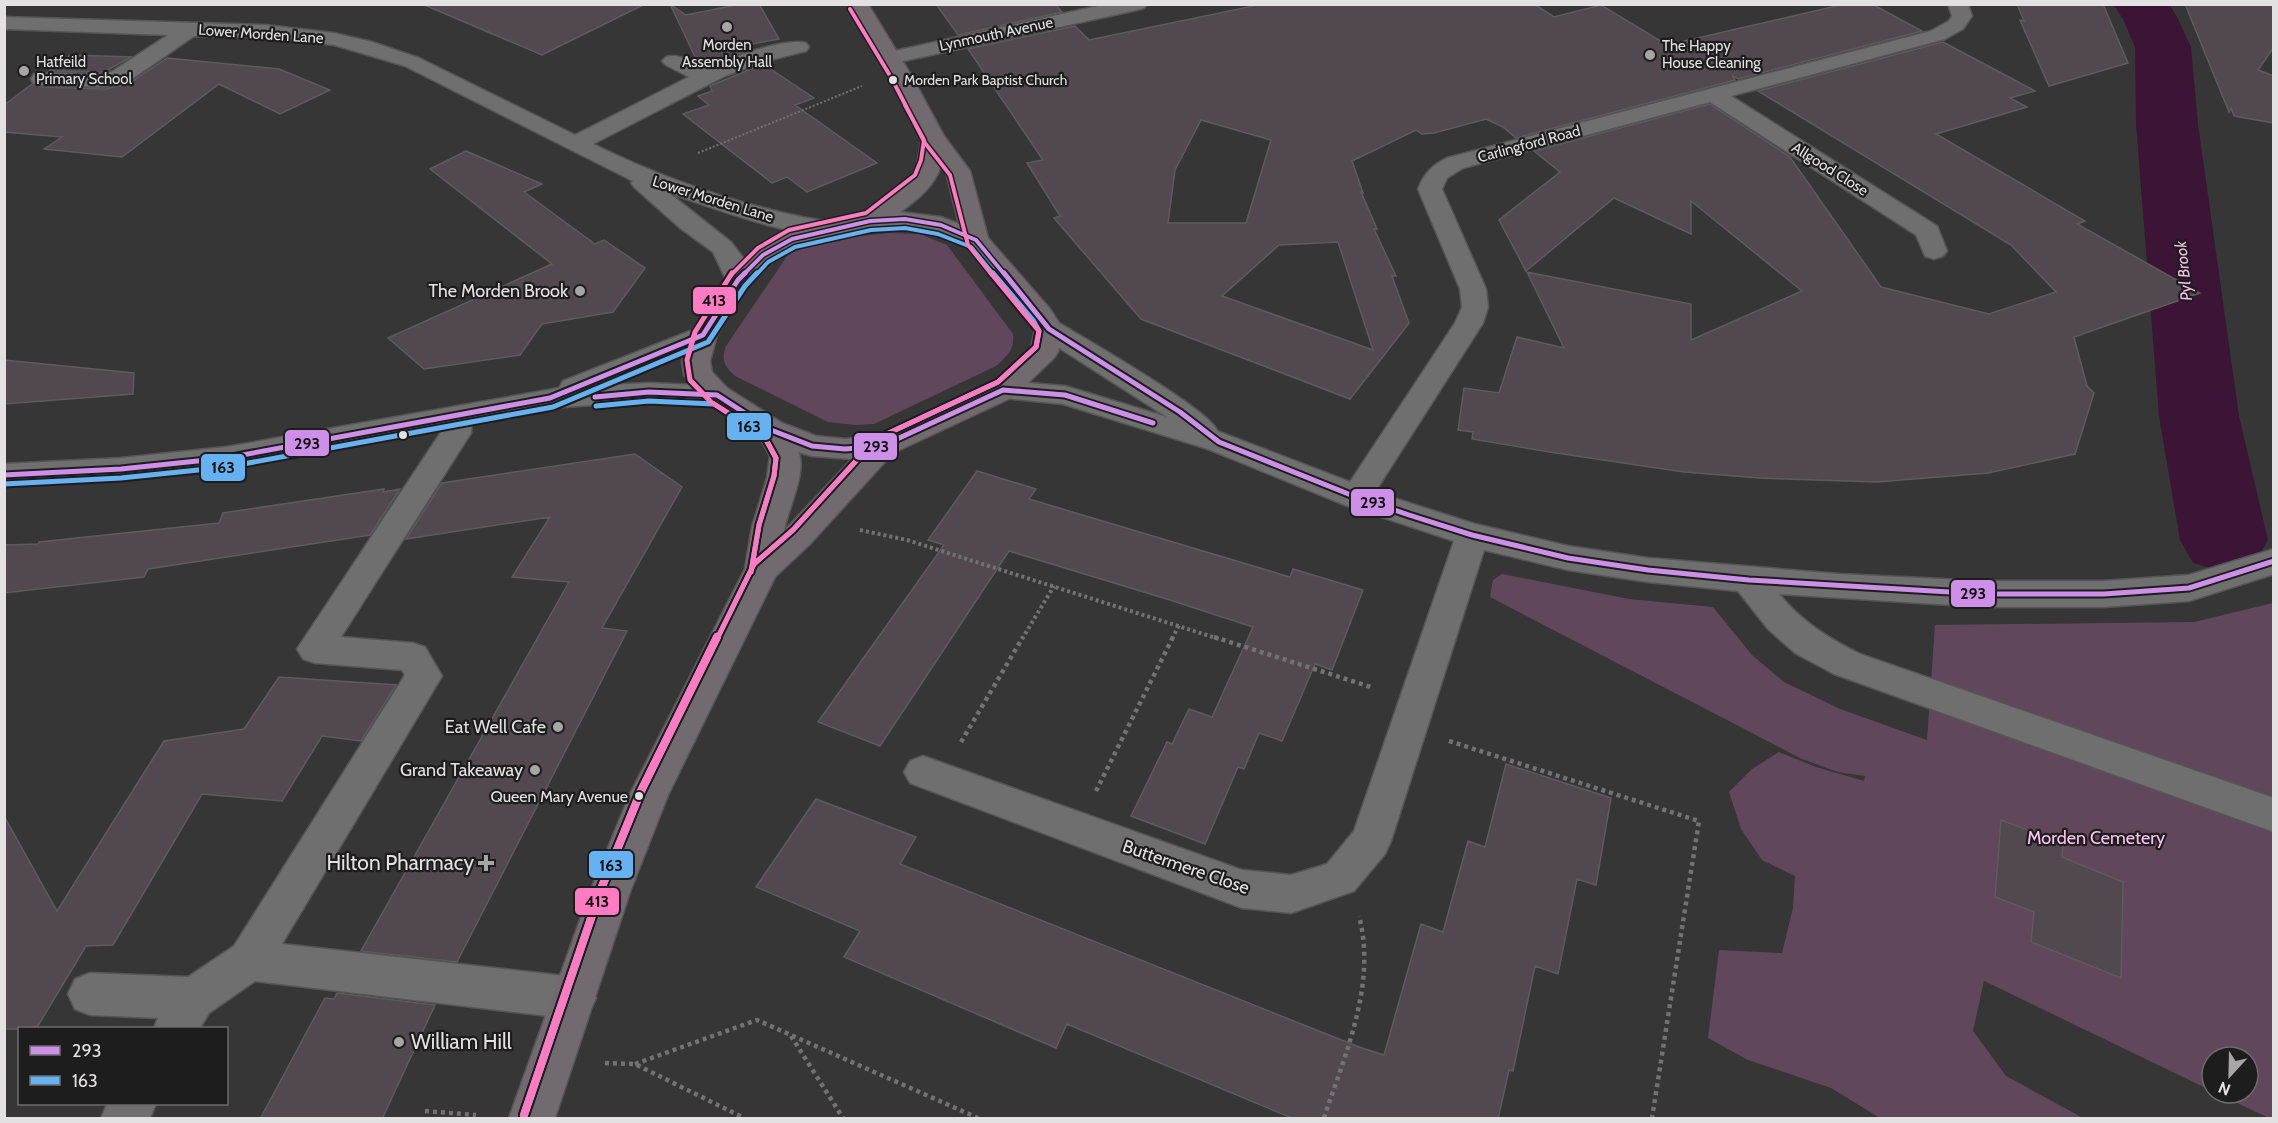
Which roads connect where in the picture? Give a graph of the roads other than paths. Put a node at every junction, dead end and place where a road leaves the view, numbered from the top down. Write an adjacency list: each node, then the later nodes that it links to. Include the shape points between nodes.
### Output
1 (858, 4): 7 (main road)
2 (1137, 4): 7 (street, Lynmouth Avenue)
3 (1958, 4): 11 (street, Carlingford Road, via 1962,15 1956,26 1938,35)
4 (4, 23): 5 (street, Lower Morden Lane)
5 (190, 28): 10 (street, via 121,76 105,81); 13 (street, Lower Morden Lane, via 290,33 365,46 412,62)
6 (799, 47): 9 (street, via 753,56)
7 (890, 58): 12 (main road)
8 (673, 61): 9 (street)
9 (706, 77): 13 (street)
10 (42, 79)
11 (1714, 95): 18 (street, Allgood Close, via 1928,231); 30 (street, Carlingford Road, via 1440,170 1430,189 1473,289 1475,307 1469,323)
12 (933, 138): 15 (main road, via 930,163 922,180); 17 (main road, via 958,171)
13 (574, 144): 14 (street, Lower Morden Lane)
14 (633, 173): 16 (street, Lower Morden Lane, via 745,210); 19 (street, Lower Morden Lane, via 689,223 722,246)
15 (870, 221): 16 (main road); 17 (main road, via 905,219 941,225)
16 (830, 229): 19 (main road, via 792,239 763,255)
17 (976, 240): 20 (main road)
18 (1934, 251)
19 (738, 280): 21 (main road)
20 (1049, 329): 22 (main road, via 1044,352); 27 (street, via 1180,412)
21 (703, 335): 23 (main road, via 696,361 698,375); 24 (street)
22 (1003, 390): 27 (street, via 1065,395); 28 (main road)
23 (717, 395): 24 (street, via 649,392); 26 (main road)
24 (550, 398): 25 (street)
25 (458, 415): 29 (street, via 226,458 111,470); 37 (street, via 456,433 315,649 413,657 424,676)
26 (771, 430): 28 (main road, via 812,446); 33 (main road, via 785,456)
27 (1219, 442): 30 (street)
28 (882, 446): 33 (main road, via 799,536)
29 (4, 475)
30 (1356, 497): 31 (street)
31 (1472, 535): 34 (street, via 1568,558); 35 (street, Buttermere Close, via 1371,842 1340,878 1291,894 1242,889)
32 (2274, 561): 34 (street, via 2189,588 2104,594 1983,594)
33 (762, 569): 39 (main road, via 649,794)
34 (1749, 580): 36 (street, via 1780,620 1798,636 1848,664)
35 (931, 775)
36 (2274, 815)
37 (249, 960): 39 (street); 40 (street)
38 (90, 994): 40 (street)
39 (574, 998): 43 (main road)
40 (185, 1013)
41 (132, 1105): 42 (street)
42 (124, 1119)
43 (532, 1119)

